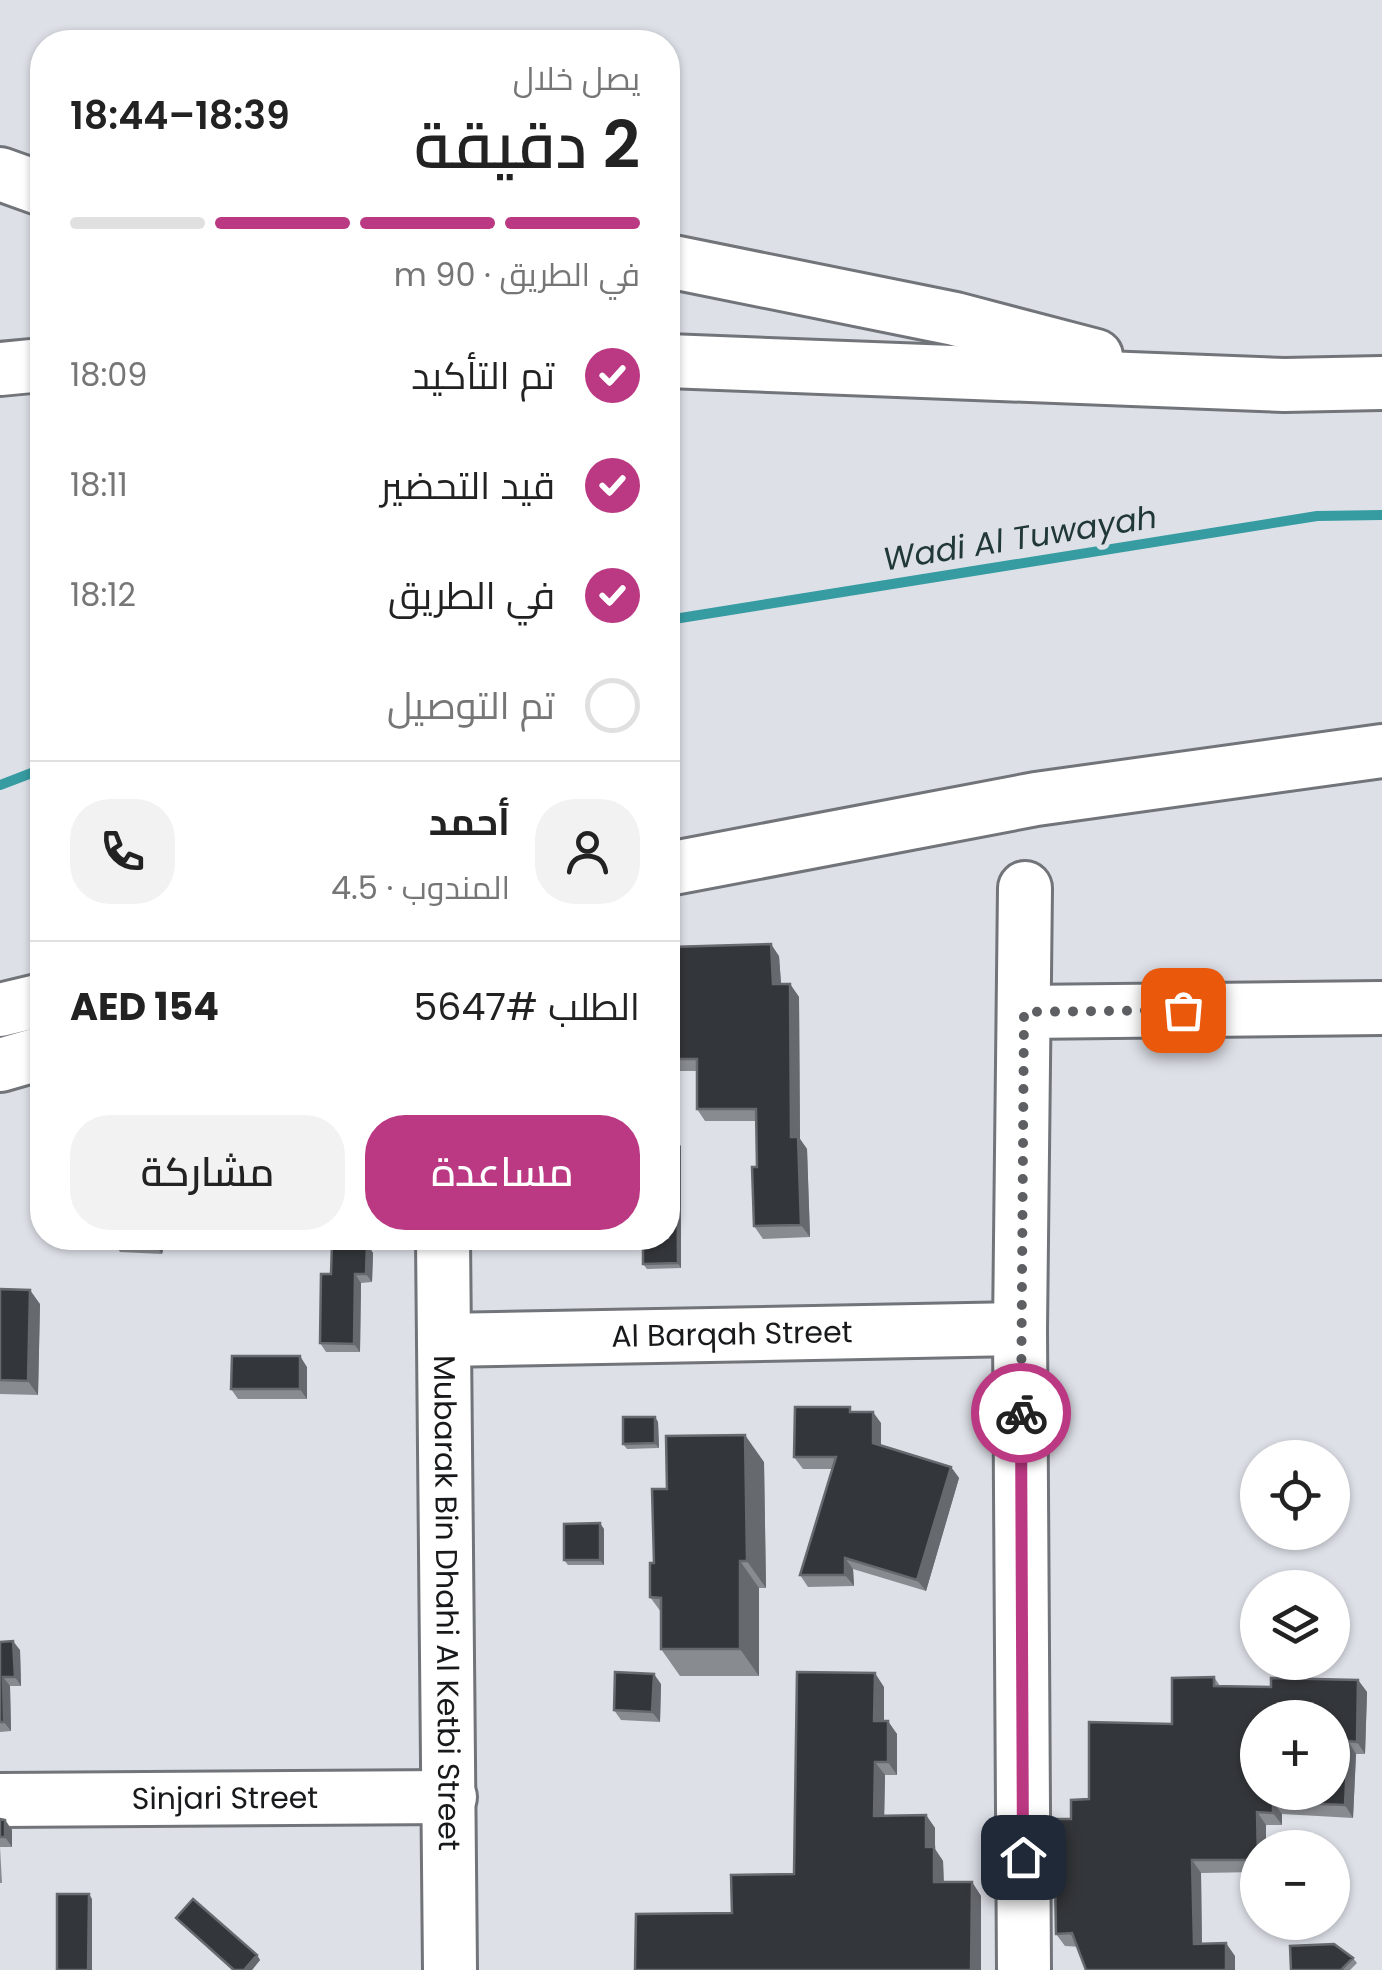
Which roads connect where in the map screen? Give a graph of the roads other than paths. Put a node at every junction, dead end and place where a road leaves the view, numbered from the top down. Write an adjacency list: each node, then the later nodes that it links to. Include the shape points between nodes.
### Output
1 (0, 174): 2 (street)
2 (30, 185)
3 (680, 263): 7 (street, via 956,319)
4 (680, 361): 7 (street)
5 (30, 366): 6 (street)
6 (0, 369)
7 (1194, 381): 8 (street)
8 (1382, 382)
9 (1382, 751): 10 (street, via 1036,799)
10 (680, 867)
11 (1024, 888): 15 (street)
12 (30, 1003): 14 (street)
13 (1382, 1008): 15 (street)
14 (0, 1010)
15 (1024, 1012): 19 (street)
16 (30, 1056): 17 (street)
17 (0, 1065)
18 (443, 1250): 20 (street, Mubarak Bin Dhahi Al Ketbi Street)
19 (1020, 1329): 20 (street, Al Barqah Street); 24 (street)
20 (444, 1340): 21 (street, Mubarak Bin Dhahi Al Ketbi Street)
21 (450, 1798): 22 (street, Sinjari Street); 23 (street, Mubarak Bin Dhahi Al Ketbi Street)
22 (0, 1800)
23 (450, 1970)
24 (1024, 1970)

